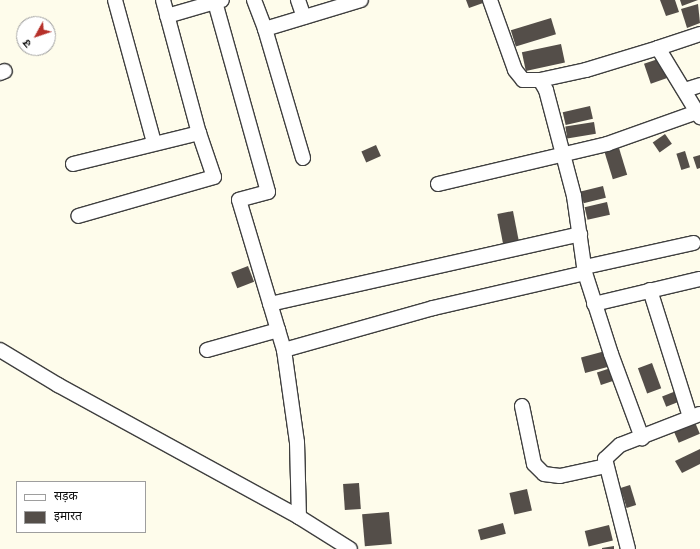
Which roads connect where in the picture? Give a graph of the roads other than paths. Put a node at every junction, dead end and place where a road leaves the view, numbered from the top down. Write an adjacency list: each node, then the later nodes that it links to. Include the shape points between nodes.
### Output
1 (115, 0): 18 (street)
2 (162, 0): 8 (street)
3 (254, 0): 10 (street)
4 (298, 0): 9 (street)
5 (361, 0): 9 (street)
6 (490, 0): 13 (street, via 515,70 523,80)
7 (218, 1): 8 (street); 29 (street, via 268,192 239,200)
8 (167, 16): 17 (street)
9 (304, 17): 10 (street)
10 (265, 29): 20 (street)
11 (700, 34): 12 (street)
12 (658, 48): 13 (street, via 586,70); 15 (street)
13 (540, 80): 19 (street, via 546,90)
14 (700, 85): 15 (street)
15 (685, 90): 16 (street)
16 (698, 114): 19 (street, via 607,144)
17 (199, 133): 18 (street); 23 (street, via 214,177)
18 (154, 143): 21 (street)
19 (562, 153): 22 (street); 24 (street, via 574,196)
20 (303, 158)
21 (73, 164)
22 (438, 184)
23 (78, 216)
24 (580, 234): 26 (street); 29 (street)
25 (693, 243): 26 (street)
26 (585, 270): 30 (street); 34 (street, via 448,304)
27 (700, 279): 28 (street)
28 (650, 290): 30 (street); 36 (street)
29 (270, 304): 31 (street)
30 (594, 304): 37 (street)
31 (278, 330): 33 (street); 34 (street)
32 (0, 350): 39 (street, via 64,389)
33 (207, 350)
34 (284, 350): 39 (street, via 296,435)
35 (522, 406): 38 (street, via 534,464 544,474 560,476)
36 (697, 418): 37 (street)
37 (642, 438): 38 (street, via 624,443 612,451 605,459)
38 (606, 466): 41 (street)
39 (299, 517): 40 (street)
40 (350, 549)
41 (628, 549)

